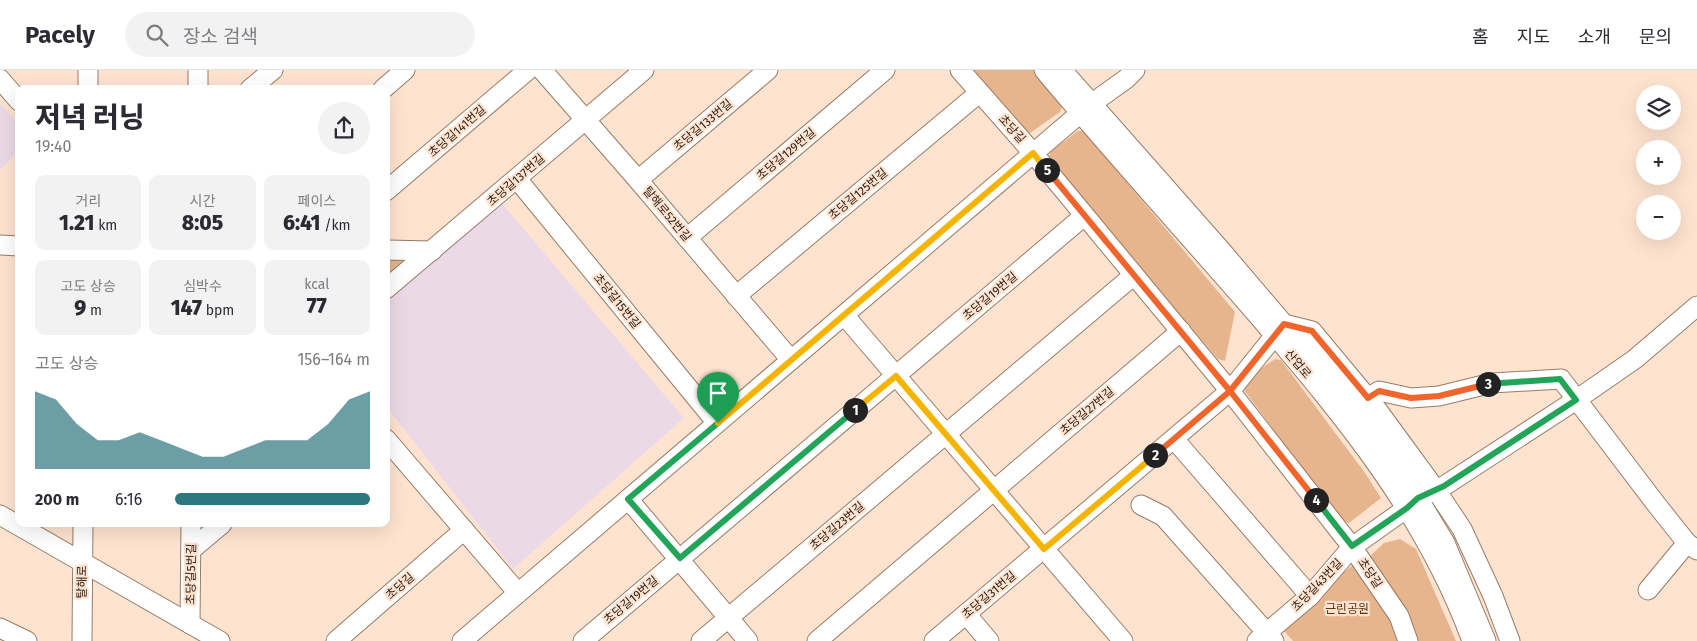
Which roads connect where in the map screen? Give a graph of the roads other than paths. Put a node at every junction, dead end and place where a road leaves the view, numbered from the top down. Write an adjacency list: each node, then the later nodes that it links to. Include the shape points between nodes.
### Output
1 (88, 70): 15 (street)
2 (198, 70): 16 (street)
3 (273, 70): 17 (street)
4 (405, 70): 18 (street)
5 (528, 70): 26 (street, 초당길141번길)
6 (542, 70): 22 (street, 탈해로52번길)
7 (644, 70): 22 (street, 초당길137번길)
8 (768, 70): 25 (street, 초당길133번길)
9 (885, 70): 28 (street, 초당길129번길)
10 (960, 70): 19 (street, 초당길)
11 (1044, 70): 21 (street, 산업로)
12 (1062, 70): 21 (street, 산업로)
13 (1136, 70): 21 (street)
14 (0, 78): 20 (street)
15 (88, 85)
16 (198, 85)
17 (255, 85)
18 (388, 85)
19 (980, 93): 23 (street, 초당길); 35 (street, 초당길125번길)
20 (15, 96)
21 (1086, 108): 23 (street); 38 (street, 산업로, via 1220,249)
22 (585, 120): 24 (street, 초당길137번길); 25 (street, 탈해로52번길)
23 (1033, 153): 27 (street, 초당길); 37 (street)
24 (517, 179): 32 (street, 초당길137번길); 45 (street, 초당길15번길)
25 (638, 180): 28 (street, 탈해로52번길)
26 (390, 188)
27 (1084, 216): 33 (street, 초당길); 41 (street, 초당길19번길)
28 (687, 238): 35 (street, 탈해로52번길)
29 (0, 246): 30 (street)
30 (15, 246)
31 (390, 250): 32 (street)
32 (432, 251): 34 (street, 초당길137번길)
33 (1134, 275): 39 (street, 초당길); 46 (street, 초당길23번길)
34 (390, 287)
35 (736, 296): 40 (street, 탈해로52번길)
36 (1697, 306): 44 (street, 초당길43번길, via 1635,359)
37 (844, 315): 40 (street); 41 (street)
38 (1279, 330): 42 (street, 초당길31번길); 43 (street, via 1312,331); 52 (street, 산업로, via 1369,424)
39 (1181, 331): 42 (street, 초당길); 49 (street, 초당길27번길)
40 (791, 360): 45 (street)
41 (896, 376): 46 (street); 65 (street, 초당길19번길)
42 (1230, 391): 47 (street, 초당길31번길); 61 (street, 초당길)
43 (1368, 398): 44 (street, via 1379,391 1411,398 1439,396 1492,383 1554,378 1560,379); 50 (street)
44 (1576, 400): 50 (street, 초당길43번길); 62 (street)
45 (718, 423): 51 (street)
46 (946, 434): 49 (street); 71 (street, 초당길23번길)
47 (1174, 439): 63 (street, 초당길31번길); 69 (street)
48 (390, 444): 60 (street)
49 (994, 490): 63 (street); 83 (street, 초당길27번길)
50 (1436, 490): 52 (street, 초당길43번길); 90 (street, via 1462,530)
51 (628, 499): 65 (street); 68 (street)
52 (1412, 503): 61 (street, 초당길43번길); 88 (street, 산업로); 89 (street, 산업로, via 1445,543)
53 (1141, 505): 74 (street, via 1163,516)
54 (0, 515): 55 (street)
55 (15, 524)
56 (21, 527): 66 (street)
57 (83, 527): 66 (street, 탈해로)
58 (191, 527): 64 (street, 초당길5번길)
59 (218, 527): 64 (street)
60 (464, 530): 68 (street); 78 (street, 초당길)
61 (1352, 546): 69 (street, 초당길43번길); 87 (street, 초당길, via 1399,616)
62 (1692, 547): 67 (street)
63 (1044, 549): 70 (street, 초당길31번길); 86 (street)
64 (191, 550): 72 (street, 초당길5번길)
65 (680, 558): 71 (street); 80 (street, 초당길19번길)
66 (82, 562): 72 (street); 76 (street, 탈해로)
67 (1648, 590)
68 (518, 593): 79 (street)
69 (1310, 596): 74 (street, 초당길43번길)
70 (966, 614): 84 (street, 초당길31번길); 85 (street)
71 (729, 618): 81 (street, 초당길23번길); 82 (street)
72 (190, 624): 77 (street)
73 (0, 628): 75 (street)
74 (1266, 638)
75 (27, 641)
76 (82, 641)
77 (220, 641)
78 (336, 641)
79 (462, 641)
80 (582, 641)
81 (701, 641)
82 (748, 641)
83 (817, 641)
84 (934, 641)
85 (989, 641)
86 (1123, 641)
87 (1408, 641)
88 (1472, 641)
89 (1486, 641)
90 (1510, 641)

